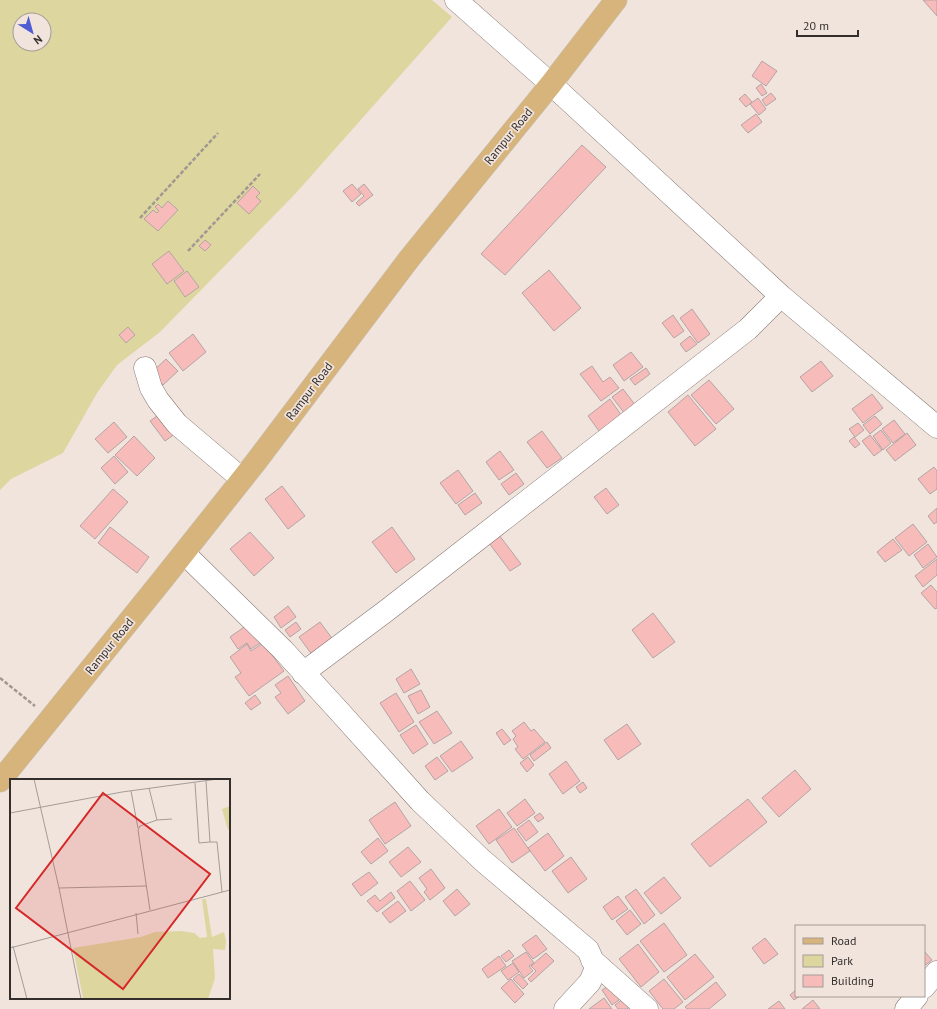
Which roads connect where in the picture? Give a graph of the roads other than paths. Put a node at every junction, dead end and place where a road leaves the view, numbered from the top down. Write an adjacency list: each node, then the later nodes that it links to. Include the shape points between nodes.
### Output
1 (456, 0): 3 (street)
2 (616, 0): 3 (main road, Rampur Road)
3 (551, 84): 4 (street); 7 (main road, Rampur Road, via 409,259)
4 (781, 296): 6 (street); 9 (street, via 742,334)
5 (145, 368): 7 (street, via 151,388 177,424)
6 (937, 427)
7 (242, 479): 8 (main road, Rampur Road)
8 (184, 554): 9 (street); 10 (main road, Rampur Road)
9 (303, 672): 11 (street, via 420,801 482,860 588,950)
10 (0, 781)
11 (592, 960): 15 (street, via 596,968 590,982); 16 (street)
12 (937, 972): 13 (street)
13 (925, 986)
14 (916, 997): 17 (street)
15 (565, 1009)
16 (647, 1009)
17 (906, 1009)

